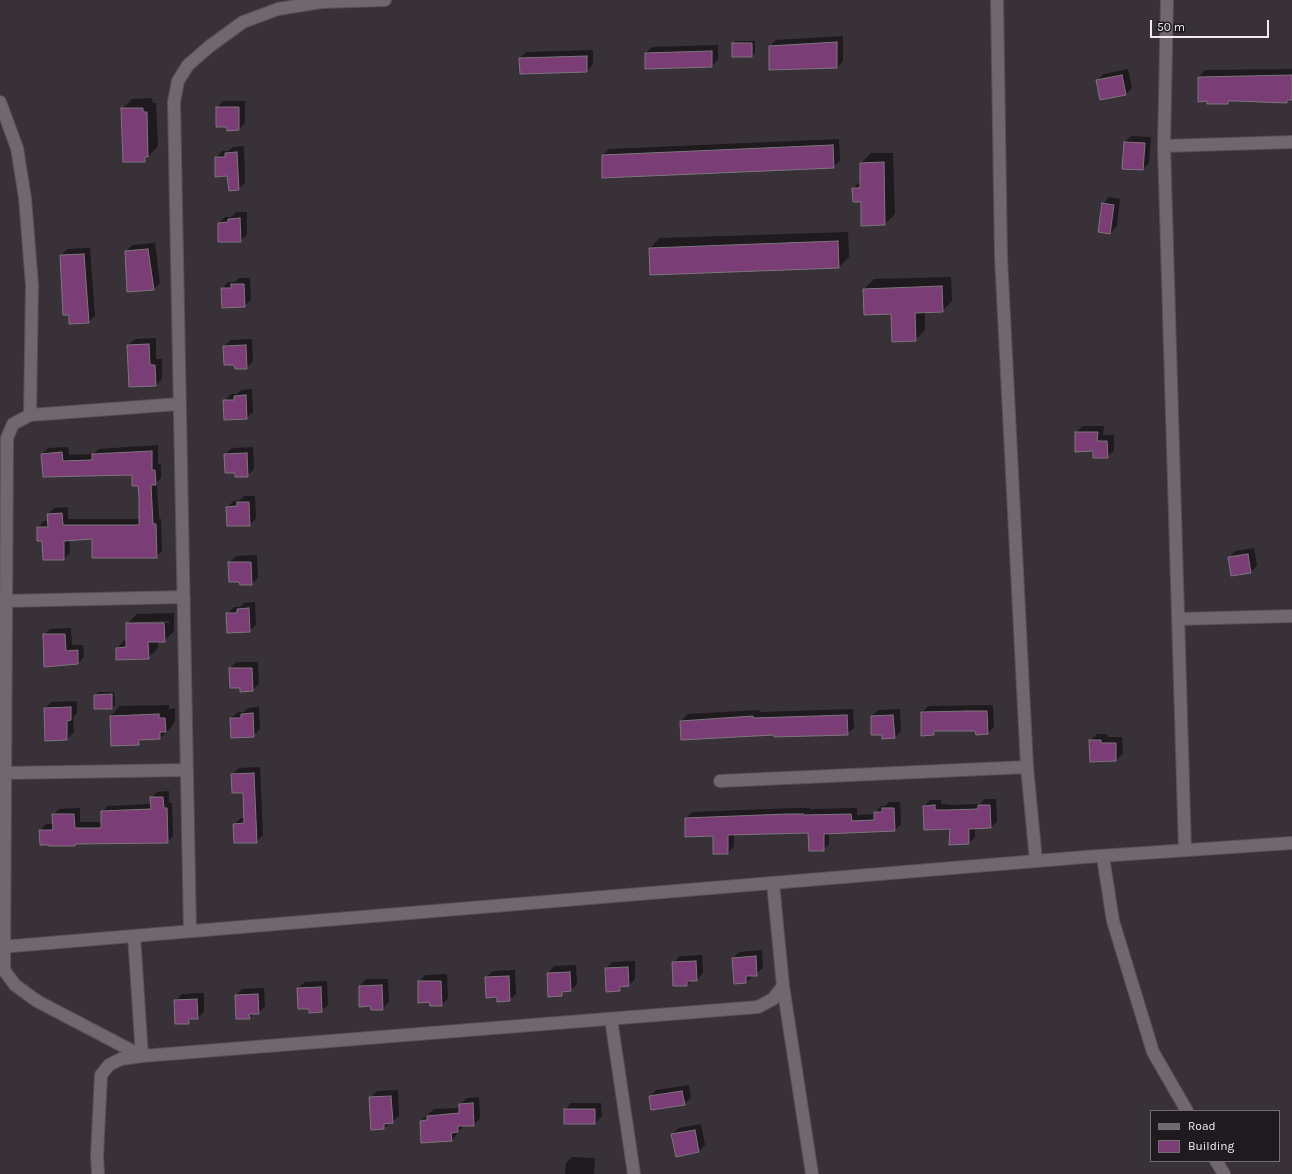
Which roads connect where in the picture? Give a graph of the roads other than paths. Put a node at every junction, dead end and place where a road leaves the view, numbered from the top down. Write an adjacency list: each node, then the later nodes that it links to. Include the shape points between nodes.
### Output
1 (385, 0): 7 (street, via 320,2 278,9 243,22 188,65 178,82 174,102)
2 (998, 0): 13 (street, via 1000,257)
3 (1167, 0): 6 (street)
4 (0, 102): 8 (street, via 17,148 25,204 32,285)
5 (1292, 142): 6 (street)
6 (1164, 146): 12 (street)
7 (180, 404): 8 (street); 9 (street)
8 (30, 415): 10 (street, via 13,424 7,438)
9 (184, 597): 10 (street); 14 (street)
10 (5, 600): 15 (street)
11 (1292, 616): 12 (street)
12 (1178, 619): 18 (street)
13 (1027, 767): 16 (street); 20 (street)
14 (187, 770): 15 (street); 22 (street)
15 (5, 773): 24 (street)
16 (720, 781)
17 (1292, 843): 18 (street)
18 (1185, 850): 19 (street)
19 (1103, 857): 20 (street); 28 (street, via 1113,921 1153,1052)
20 (1036, 862): 21 (street)
21 (774, 883): 22 (street); 25 (street)
22 (190, 931): 23 (street)
23 (134, 936): 24 (street); 27 (street)
24 (2, 947): 27 (street, via 4,970 15,985 37,1002)
25 (783, 986): 26 (street, via 773,999 758,1007); 32 (street)
26 (611, 1019): 27 (street); 31 (street)
27 (142, 1056): 30 (street, via 122,1059 109,1065 102,1075)
28 (1186, 1110)
29 (1217, 1162): 33 (street)
30 (98, 1174)
31 (634, 1174)
32 (812, 1174)
33 (1224, 1174)

